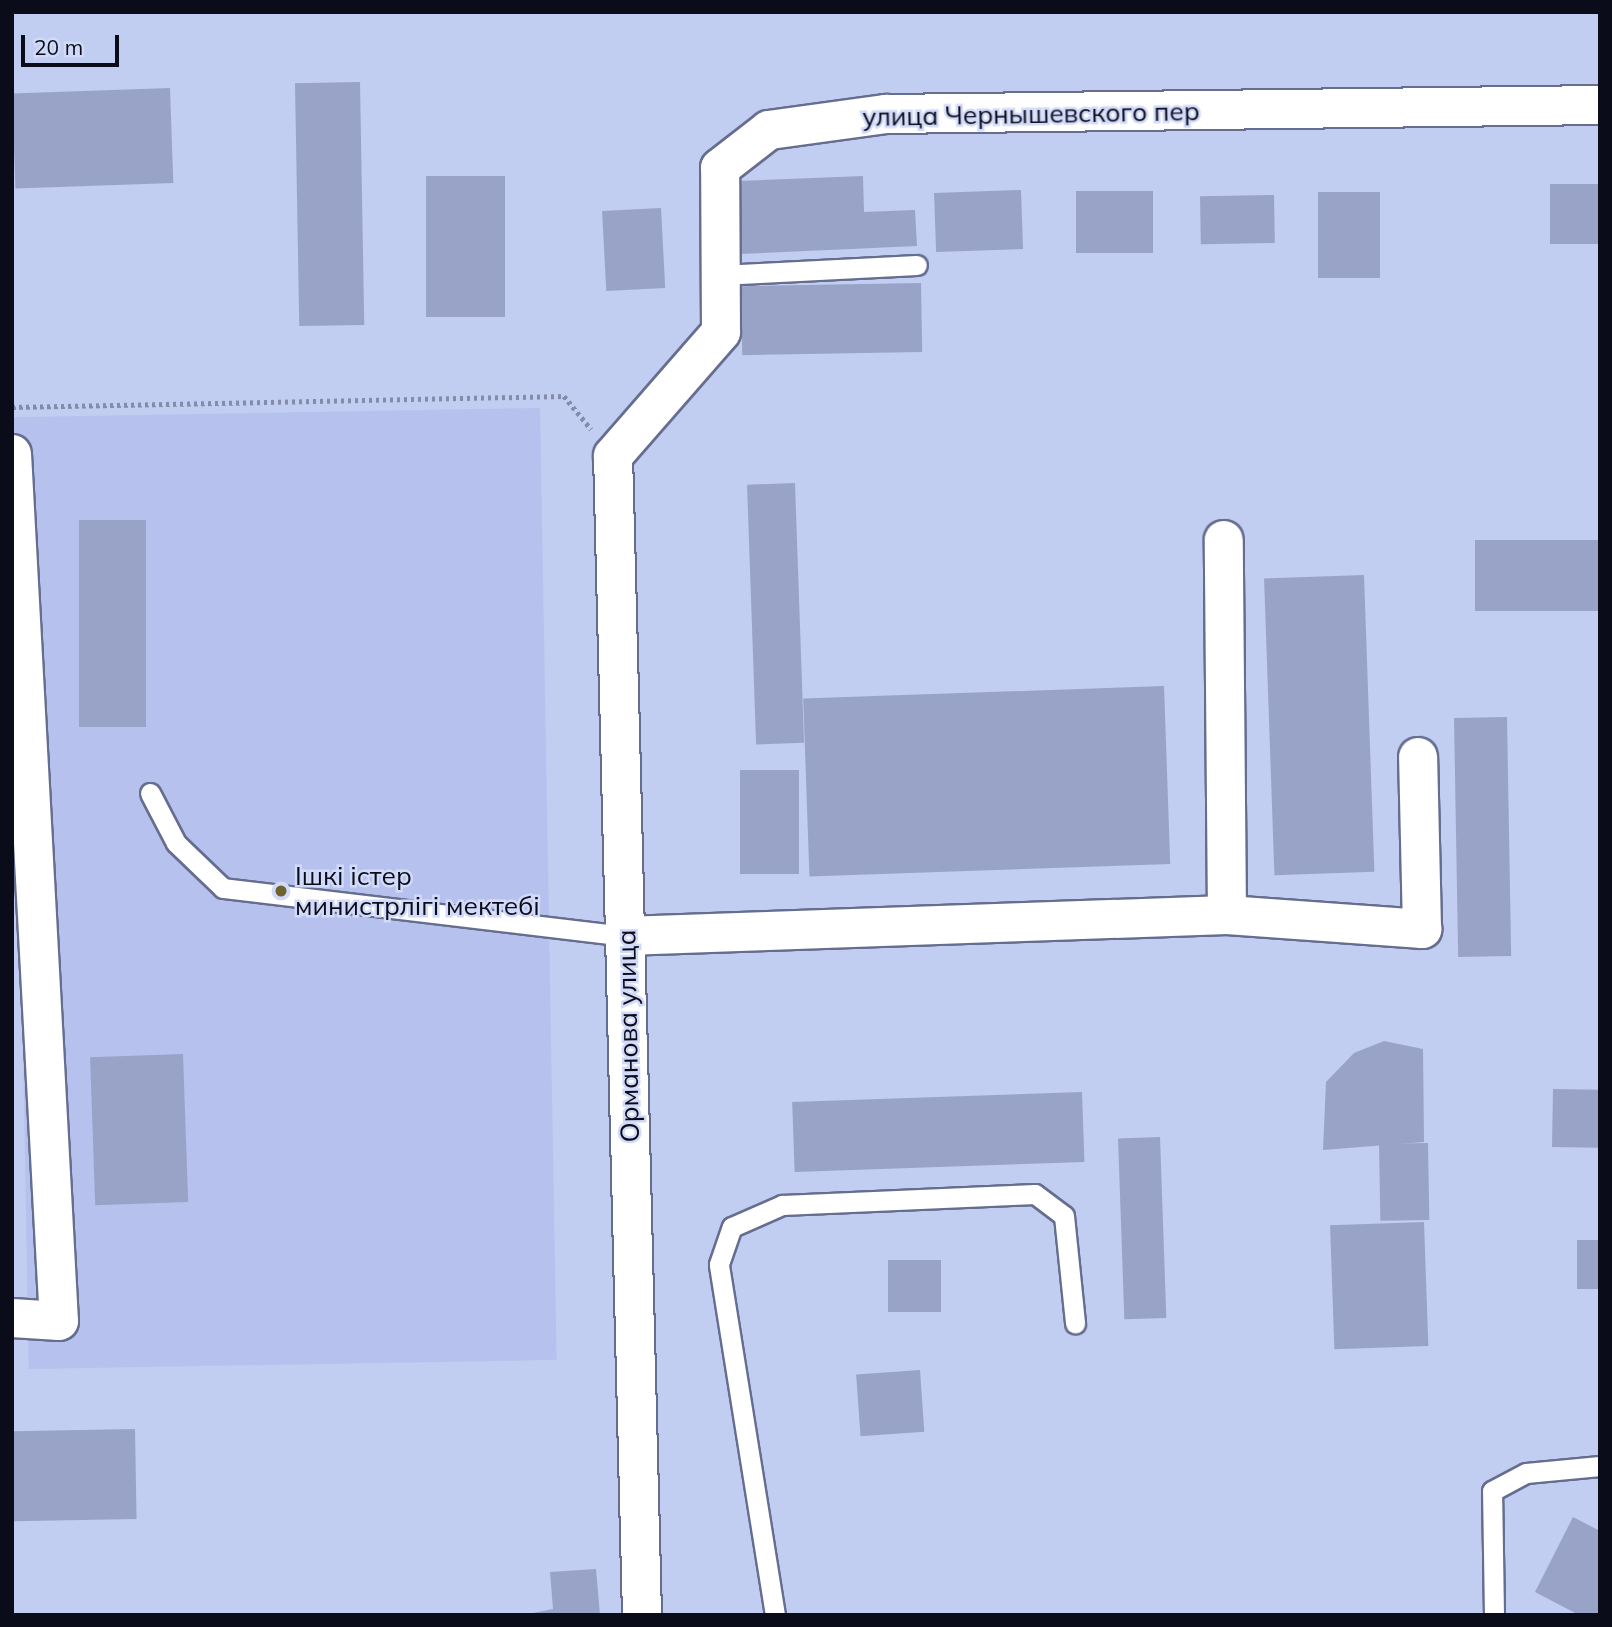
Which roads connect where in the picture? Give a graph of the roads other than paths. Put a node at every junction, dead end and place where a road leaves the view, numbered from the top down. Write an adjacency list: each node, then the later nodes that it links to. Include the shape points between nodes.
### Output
1 (1600, 105): 3 (street, улица Чернышевского пер, via 887,114 769,130 720,168)
2 (917, 265): 3 (lane)
3 (720, 275): 5 (street, улица Чернышевского пер, via 721,332)
4 (12, 454): 11 (street, via 59,1321)
5 (613, 456): 10 (street, Орманова улица)
6 (1224, 540): 9 (street)
7 (1418, 757): 9 (street, via 1423,929)
8 (150, 793): 10 (lane, via 176,843 223,888)
9 (1227, 915): 10 (street)
10 (625, 936): 14 (street, Орманова улица)
11 (12, 1318)
12 (1075, 1323): 15 (lane, via 1064,1216 1035,1194 782,1205 732,1227 719,1264)
13 (1600, 1466): 16 (lane, via 1526,1474 1492,1491)
14 (642, 1615)
15 (775, 1615)
16 (1494, 1615)

